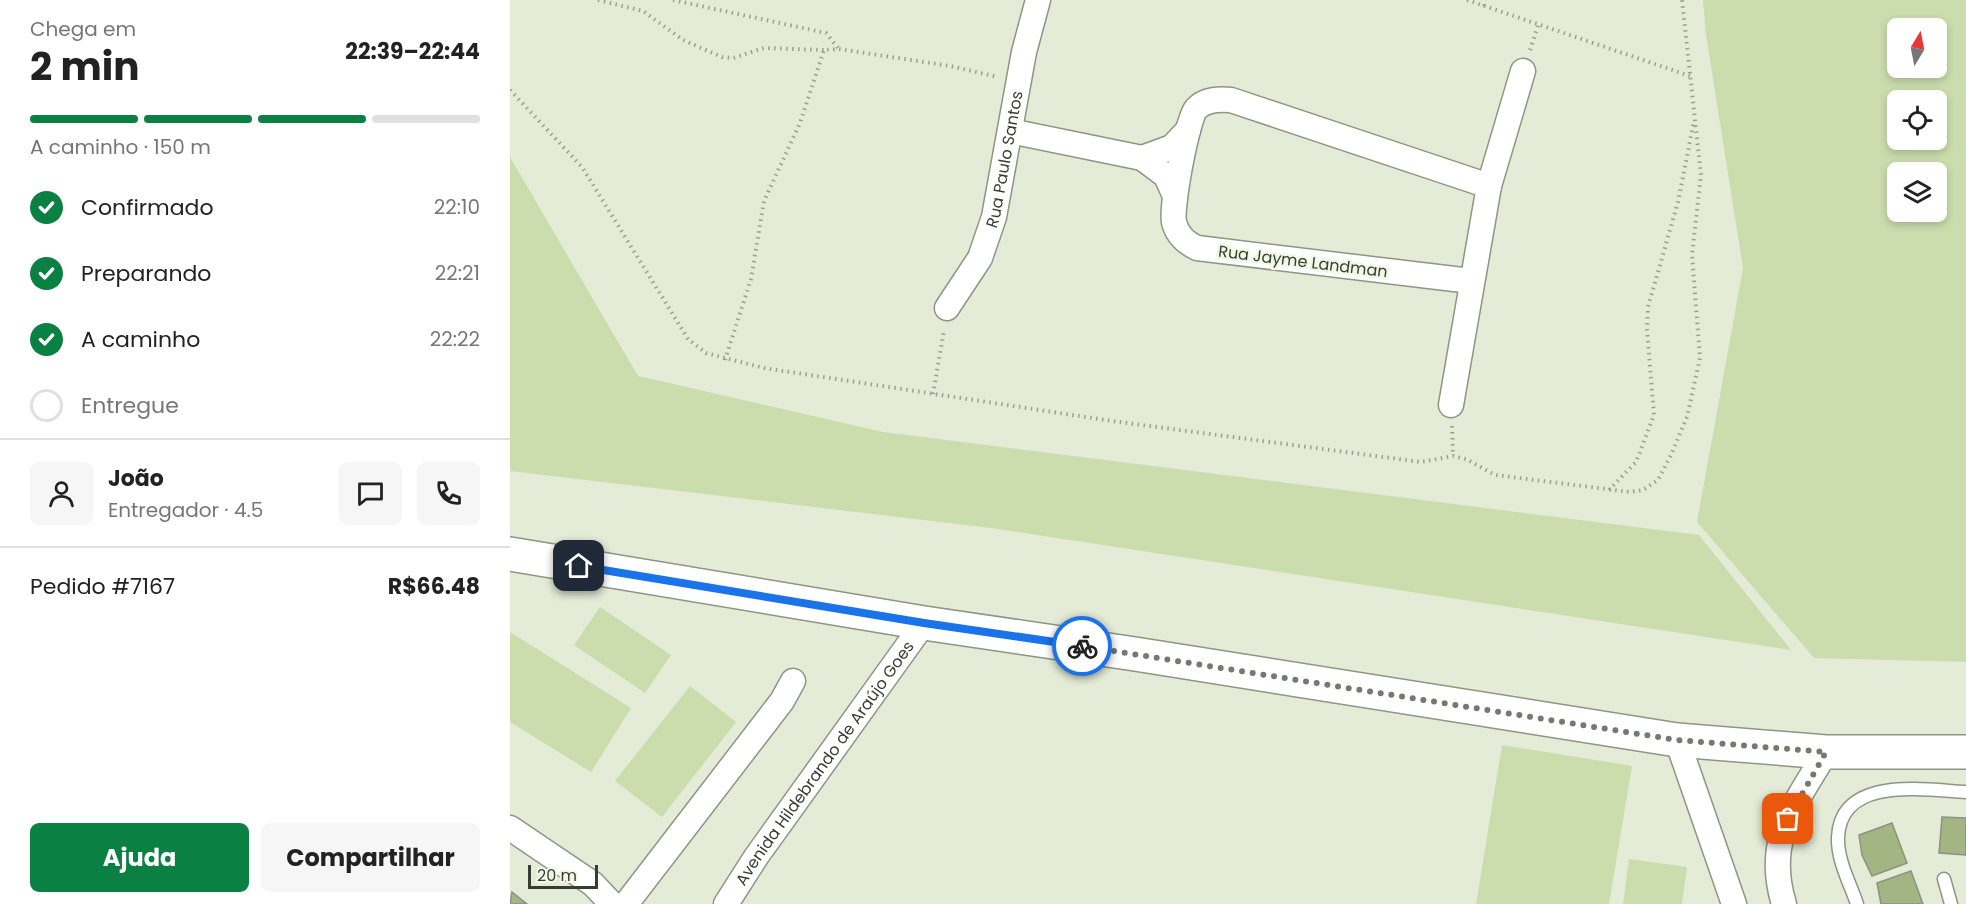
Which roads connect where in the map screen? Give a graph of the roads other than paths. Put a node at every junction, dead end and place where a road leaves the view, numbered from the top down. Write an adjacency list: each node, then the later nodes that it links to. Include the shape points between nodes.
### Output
1 (1038, 0): 4 (street, Rua Paulo Santos)
2 (1523, 71): 6 (street)
3 (1188, 130): 5 (street, Rua Jayme Landman, via 1172,147); 6 (street, Rua Jayme Landman, via 1192,116 1202,104 1231,100); 7 (street, Rua Jayme Landman)
4 (1010, 131): 5 (street); 9 (street, Rua Paulo Santos, via 987,240 980,258)
5 (1142, 158): 7 (street, via 1166,176)
6 (1490, 186): 8 (street)
7 (1175, 196): 8 (street, Rua Jayme Landman, via 1174,221 1178,233 1197,248)
8 (1471, 281): 10 (street)
9 (947, 308)
10 (1451, 405)
11 (510, 554): 12 (street)
12 (924, 623): 14 (street); 22 (street, Avenida Hildebrando de Araújo Goes, via 756,856)
13 (793, 681): 21 (street, via 782,701)
14 (1677, 740): 15 (street); 23 (street)
15 (1826, 752): 16 (street); 24 (street, via 1780,833 1777,867)
16 (1966, 752)
17 (1966, 792): 25 (lane, via 1874,791 1845,813 1838,837 1840,857)
18 (510, 828): 20 (street, via 593,884)
19 (1944, 879): 26 (lane)
20 (612, 904)
21 (626, 904)
22 (726, 904)
23 (1734, 904)
24 (1784, 904)
25 (1857, 904)
26 (1951, 904)

